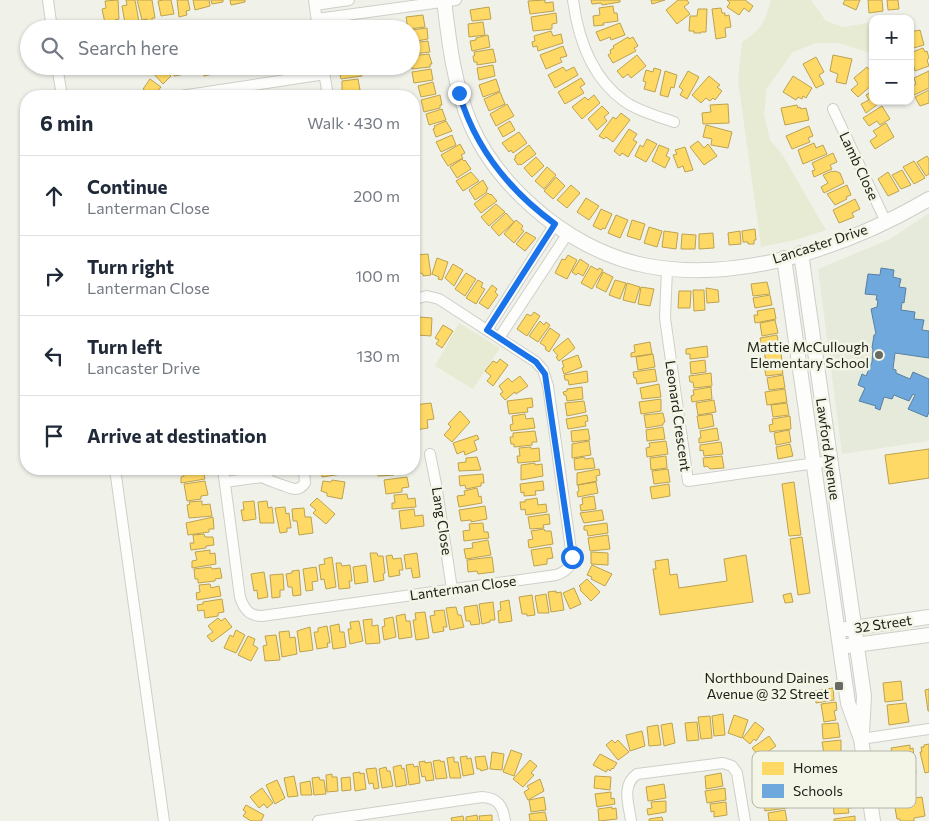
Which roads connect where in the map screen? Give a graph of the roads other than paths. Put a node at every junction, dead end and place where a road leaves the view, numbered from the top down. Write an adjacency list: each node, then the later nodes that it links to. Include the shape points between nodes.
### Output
1 (48, 0): 6 (street)
2 (349, 0): 5 (street)
3 (573, 0): 14 (street, via 582,43 603,80 624,101)
4 (448, 1): 5 (street); 17 (street, Lancaster Drive, via 457,86 476,137 514,189)
5 (316, 13)
6 (51, 20)
7 (58, 75): 10 (street)
8 (296, 75): 11 (street)
9 (325, 75): 12 (street)
10 (61, 90)
11 (213, 90)
12 (327, 90)
13 (833, 109): 16 (street, Lamb Close)
14 (674, 122)
15 (929, 199): 16 (street, Lancaster Drive)
16 (886, 222): 19 (street, Lancaster Drive)
17 (555, 224): 18 (street, Lancaster Drive); 23 (street)
18 (568, 233): 21 (street, Lancaster Drive, via 620,258); 24 (street)
19 (801, 253): 20 (street, Lancaster Drive); 26 (street, Lawford Avenue)
20 (784, 258): 21 (street, Lancaster Drive, via 721,269); 27 (street, Lawford Avenue)
21 (667, 268): 27 (street, Leonard Crescent, via 665,318 688,481)
22 (420, 298): 23 (street, Lanterman Close, via 439,299)
23 (487, 330): 24 (street, Lanterman Close)
24 (499, 338): 34 (street, Lanterman Close, via 536,362 545,374 571,562 566,571 556,575)
25 (430, 454): 34 (street, Lang Close)
26 (830, 461): 27 (street, Leonard Crescent); 36 (street, Lawford Avenue)
27 (814, 463): 37 (street, Lawford Avenue)
28 (116, 475): 45 (street)
29 (224, 475): 33 (street, Lanterman Close)
30 (265, 475): 32 (street)
31 (304, 475): 32 (street, via 305,484 295,490)
32 (262, 477): 33 (street)
33 (225, 482): 34 (street, Lanterman Close, via 240,597 250,614 262,616)
34 (452, 589)
35 (929, 617): 36 (street, 32 Street)
36 (854, 628): 37 (street, 32 Street); 39 (street, Lawford Avenue)
37 (838, 630): 40 (street, Lawford Avenue)
38 (929, 635): 39 (street, 32 Street)
39 (857, 645): 40 (street, 32 Street); 42 (street, Lawford Avenue, via 864,702)
40 (840, 647): 42 (street, Lawford Avenue, via 848,703)
41 (929, 729): 42 (street)
42 (861, 739): 43 (street)
43 (863, 751)
44 (871, 808): 50 (street)
45 (164, 821)
46 (318, 821): 47 (street, via 489,797 499,802)
47 (505, 821)
48 (631, 821): 49 (street, via 627,789 637,774 723,763 732,766 737,773)
49 (745, 821)
50 (873, 821)

